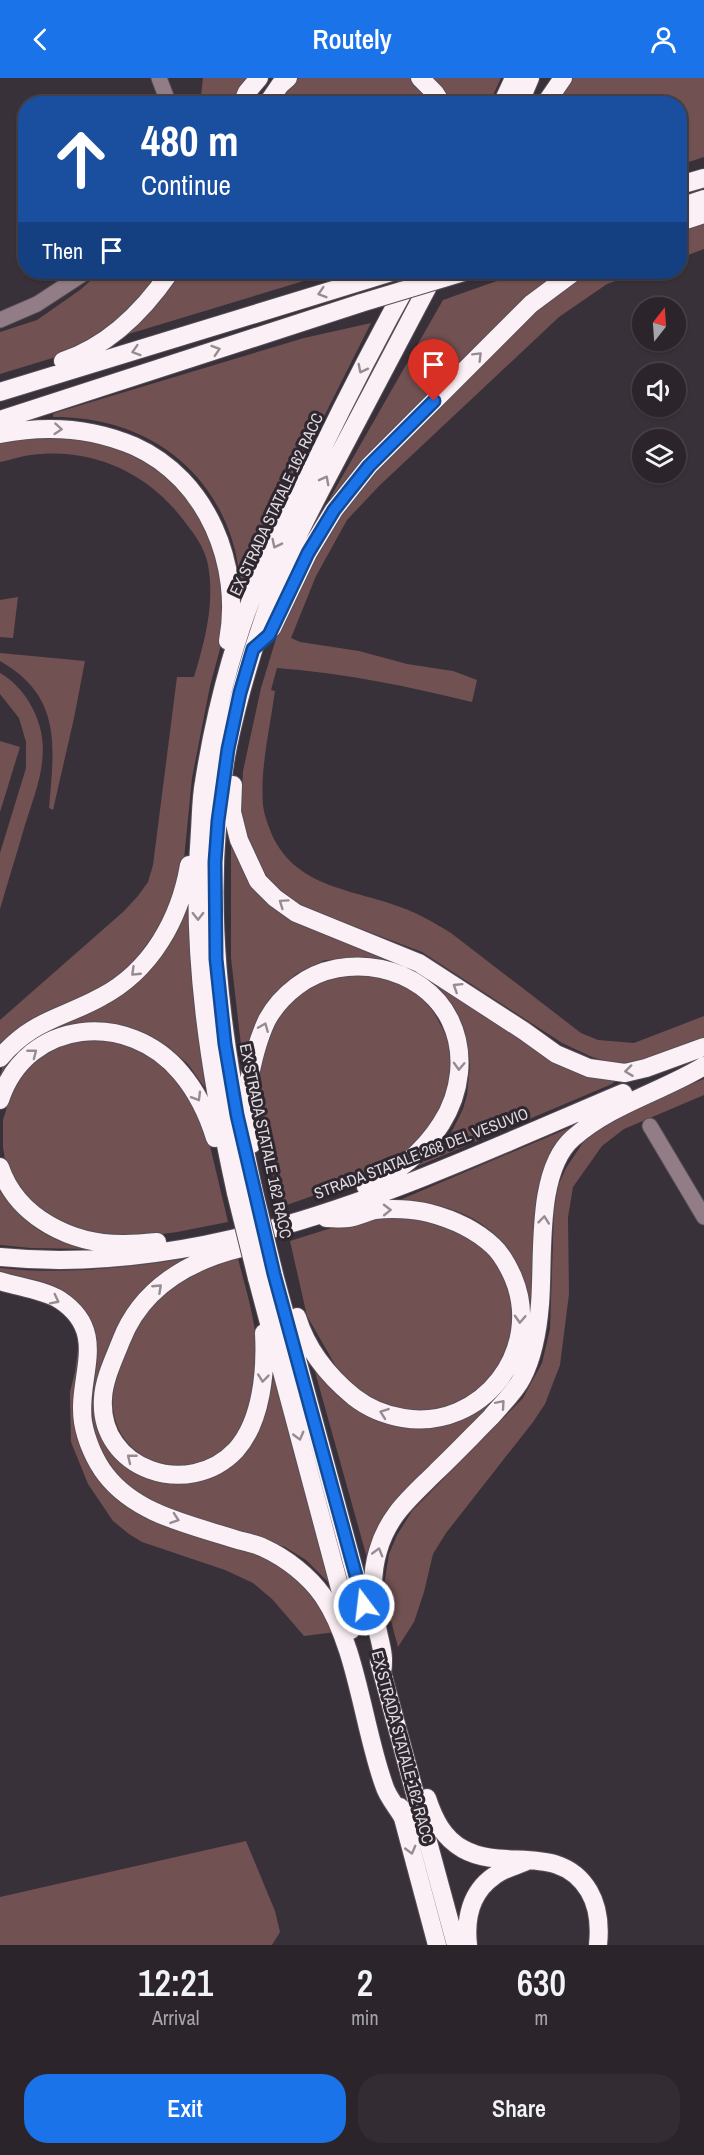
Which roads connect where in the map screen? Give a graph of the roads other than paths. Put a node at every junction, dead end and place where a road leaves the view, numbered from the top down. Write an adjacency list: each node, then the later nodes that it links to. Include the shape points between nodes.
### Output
1 (159, 78): 8 (street)
2 (259, 78): 9 (highway)
3 (288, 78): 10 (highway)
4 (420, 78): 11 (highway)
5 (514, 78): 12 (highway)
6 (530, 78): 13 (highway)
7 (563, 78): 14 (highway)
8 (166, 96)
9 (245, 96)
10 (272, 96)
11 (437, 96)
12 (506, 96)
13 (522, 96)
14 (551, 96)
15 (704, 178): 16 (highway)
16 (687, 183)
17 (704, 200): 18 (highway)
18 (687, 205)
19 (704, 213): 20 (highway)
20 (687, 219)
21 (75, 279): 30 (street, via 37,304)
22 (165, 279): 31 (highway, via 123,326 85,354)
23 (369, 279): 32 (highway, one-way to 32)
24 (399, 279): 29 (highway)
25 (410, 279): 29 (highway)
26 (432, 279): 35 (highway, EX STRADA STATALE 162 RACC, one-way to 26, via 301,526)
27 (442, 279): 33 (highway, one-way to 27, bridge)
28 (565, 279): 35 (highway, one-way to 28, via 269,635 303,563 334,510 369,466 531,304)
29 (389, 317): 37 (highway, EX STRADA STATALE 162 RACC, one-way to 37, via 268,558 237,643)
30 (0, 320)
31 (0, 382)
32 (0, 392)
33 (0, 420)
34 (0, 434): 37 (highway, one-way to 37, via 53,428 97,434 135,446 165,465 189,487 214,524 229,575 232,618 221,665)
35 (253, 649): 36 (highway, EX STRADA STATALE 162 RACC)
36 (240, 693): 39 (highway, one-way to 36, via 625,1073 574,1063 419,963 296,913 275,898 258,881 238,840 232,812); 46 (highway, EX STRADA STATALE 162 RACC, via 222,788 214,909 225,1044)
37 (213, 735): 38 (highway, EX STRADA STATALE 162 RACC)
38 (203, 784): 40 (highway, one-way to 40, via 195,807 186,886 165,935 147,960 127,980 101,997 30,1030); 46 (highway, EX STRADA STATALE 162 RACC, one-way to 46, via 197,881 202,992 217,1099)
39 (704, 1047)
40 (0, 1058)
41 (704, 1058): 48 (highway, STRADA STATALE 268 DEL VESUVIO, via 405,1184)
42 (704, 1066): 55 (highway, one-way to 42, via 385,1659 372,1580 378,1550 402,1504 521,1381 535,1340 546,1196 555,1163 571,1139 612,1110)
43 (0, 1100): 46 (highway, one-way to 46, via 10,1076 28,1054 48,1041 83,1031 128,1035 155,1050 180,1072 198,1098)
44 (650, 1126): 47 (street)
45 (0, 1167): 50 (highway, via 27,1209 77,1238 124,1244 186,1237)
46 (244, 1191): 49 (highway, one-way to 49, via 251,1115 248,1089 255,1050 280,1002 306,979 325,970 366,966 390,970 413,981 434,999 450,1019 460,1051 456,1094 432,1139 382,1180 320,1203); 52 (highway, EX STRADA STATALE 162 RACC, bridge)
47 (704, 1217)
48 (309, 1218): 49 (highway, STRADA STATALE 268 DEL VESUVIO); 52 (highway, one-way to 52, via 349,1218 375,1210 427,1213 483,1237 503,1259 518,1289 522,1317 511,1364 494,1387 472,1406 445,1417 416,1420 388,1415 362,1403 323,1369 302,1335 293,1304)
49 (278, 1227): 50 (highway, STRADA STATALE 268 DEL VESUVIO); 52 (highway, one-way to 49, via 261,1398 236,1449 217,1465 176,1476 152,1472 131,1461 115,1443 105,1421 103,1397 127,1325 168,1279 192,1265 242,1248)
50 (230, 1239): 51 (highway, STRADA STATALE 268 DEL VESUVIO, via 111,1259)
51 (0, 1257)
52 (266, 1276): 54 (highway, EX STRADA STATALE 162 RACC, one-way to 54); 55 (highway, EX STRADA STATALE 162 RACC)
53 (0, 1281): 54 (highway, one-way to 54, via 60,1300 81,1321 89,1342 82,1421 92,1451 121,1492 145,1508 264,1548 297,1569)
54 (340, 1612): 57 (highway, EX STRADA STATALE 162 RACC, one-way to 57, via 384,1787 402,1816)
55 (383, 1677): 56 (highway, via 393,1692 432,1813 448,1839 483,1857); 58 (highway, EX STRADA STATALE 162 RACC)
56 (529, 1860): 59 (highway, via 495,1875 483,1886 469,1910); 60 (highway, via 558,1865 585,1885 598,1916)
57 (436, 1945)
58 (456, 1945)
59 (468, 1945)
60 (598, 1945)

